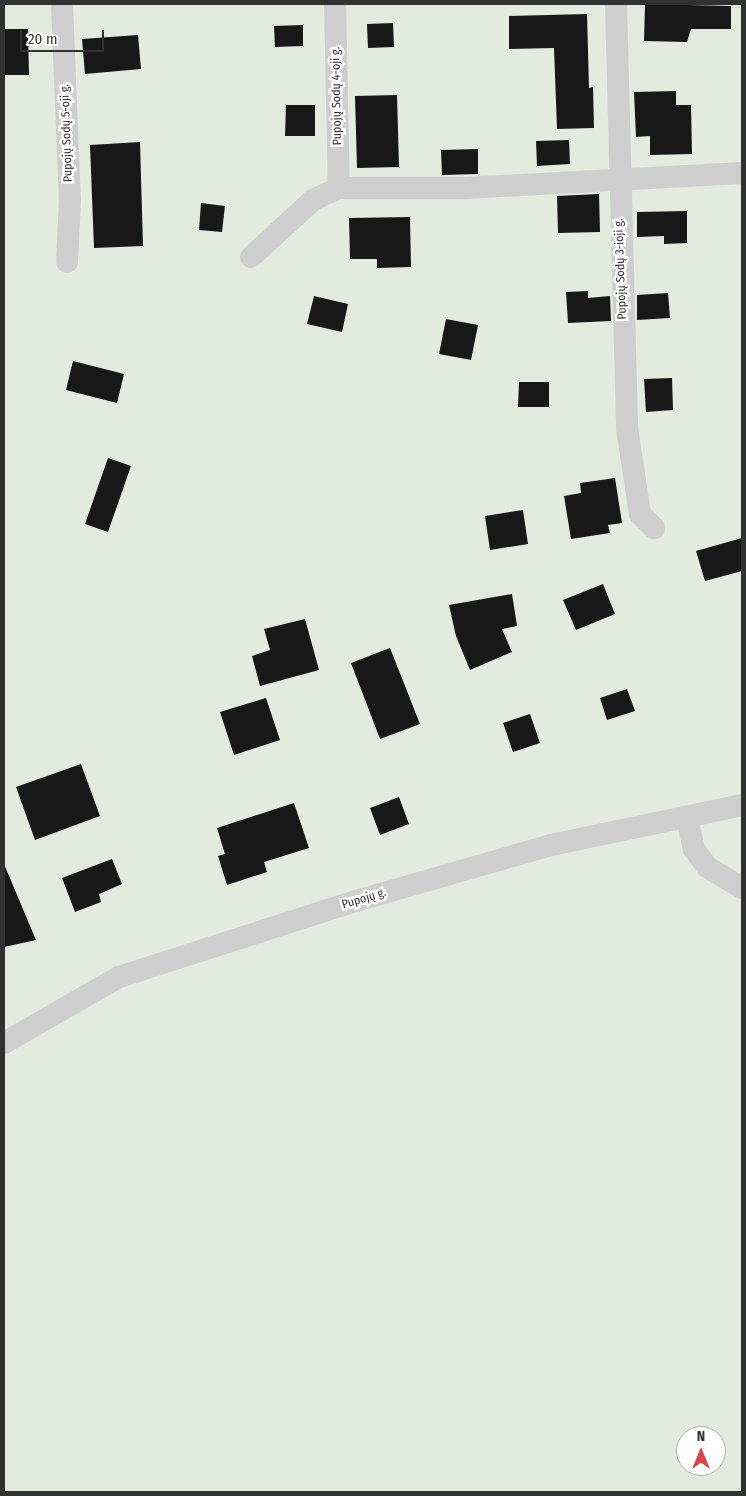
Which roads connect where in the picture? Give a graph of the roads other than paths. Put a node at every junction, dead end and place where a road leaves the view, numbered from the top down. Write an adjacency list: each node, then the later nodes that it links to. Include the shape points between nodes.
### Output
1 (62, 4): 8 (street, Pupojų Sodų 5-oji g., via 70,199)
2 (335, 4): 6 (street, Pupojų Sodų 4-oji g.)
3 (616, 4): 5 (street, Pupojų Sodų 3-ioji g.)
4 (742, 173): 5 (street)
5 (618, 178): 6 (street, via 465,188); 9 (street, Pupojų Sodų 3-ioji g., via 627,428 640,514)
6 (339, 188): 7 (street, via 313,200)
7 (251, 257)
8 (67, 262)
9 (654, 528)
10 (742, 805): 11 (street, Pupojų g.)
11 (687, 817): 12 (street, via 694,850 707,867); 13 (street, Pupojų g., via 551,845 356,901 119,977)
12 (742, 888)
13 (4, 1043)

